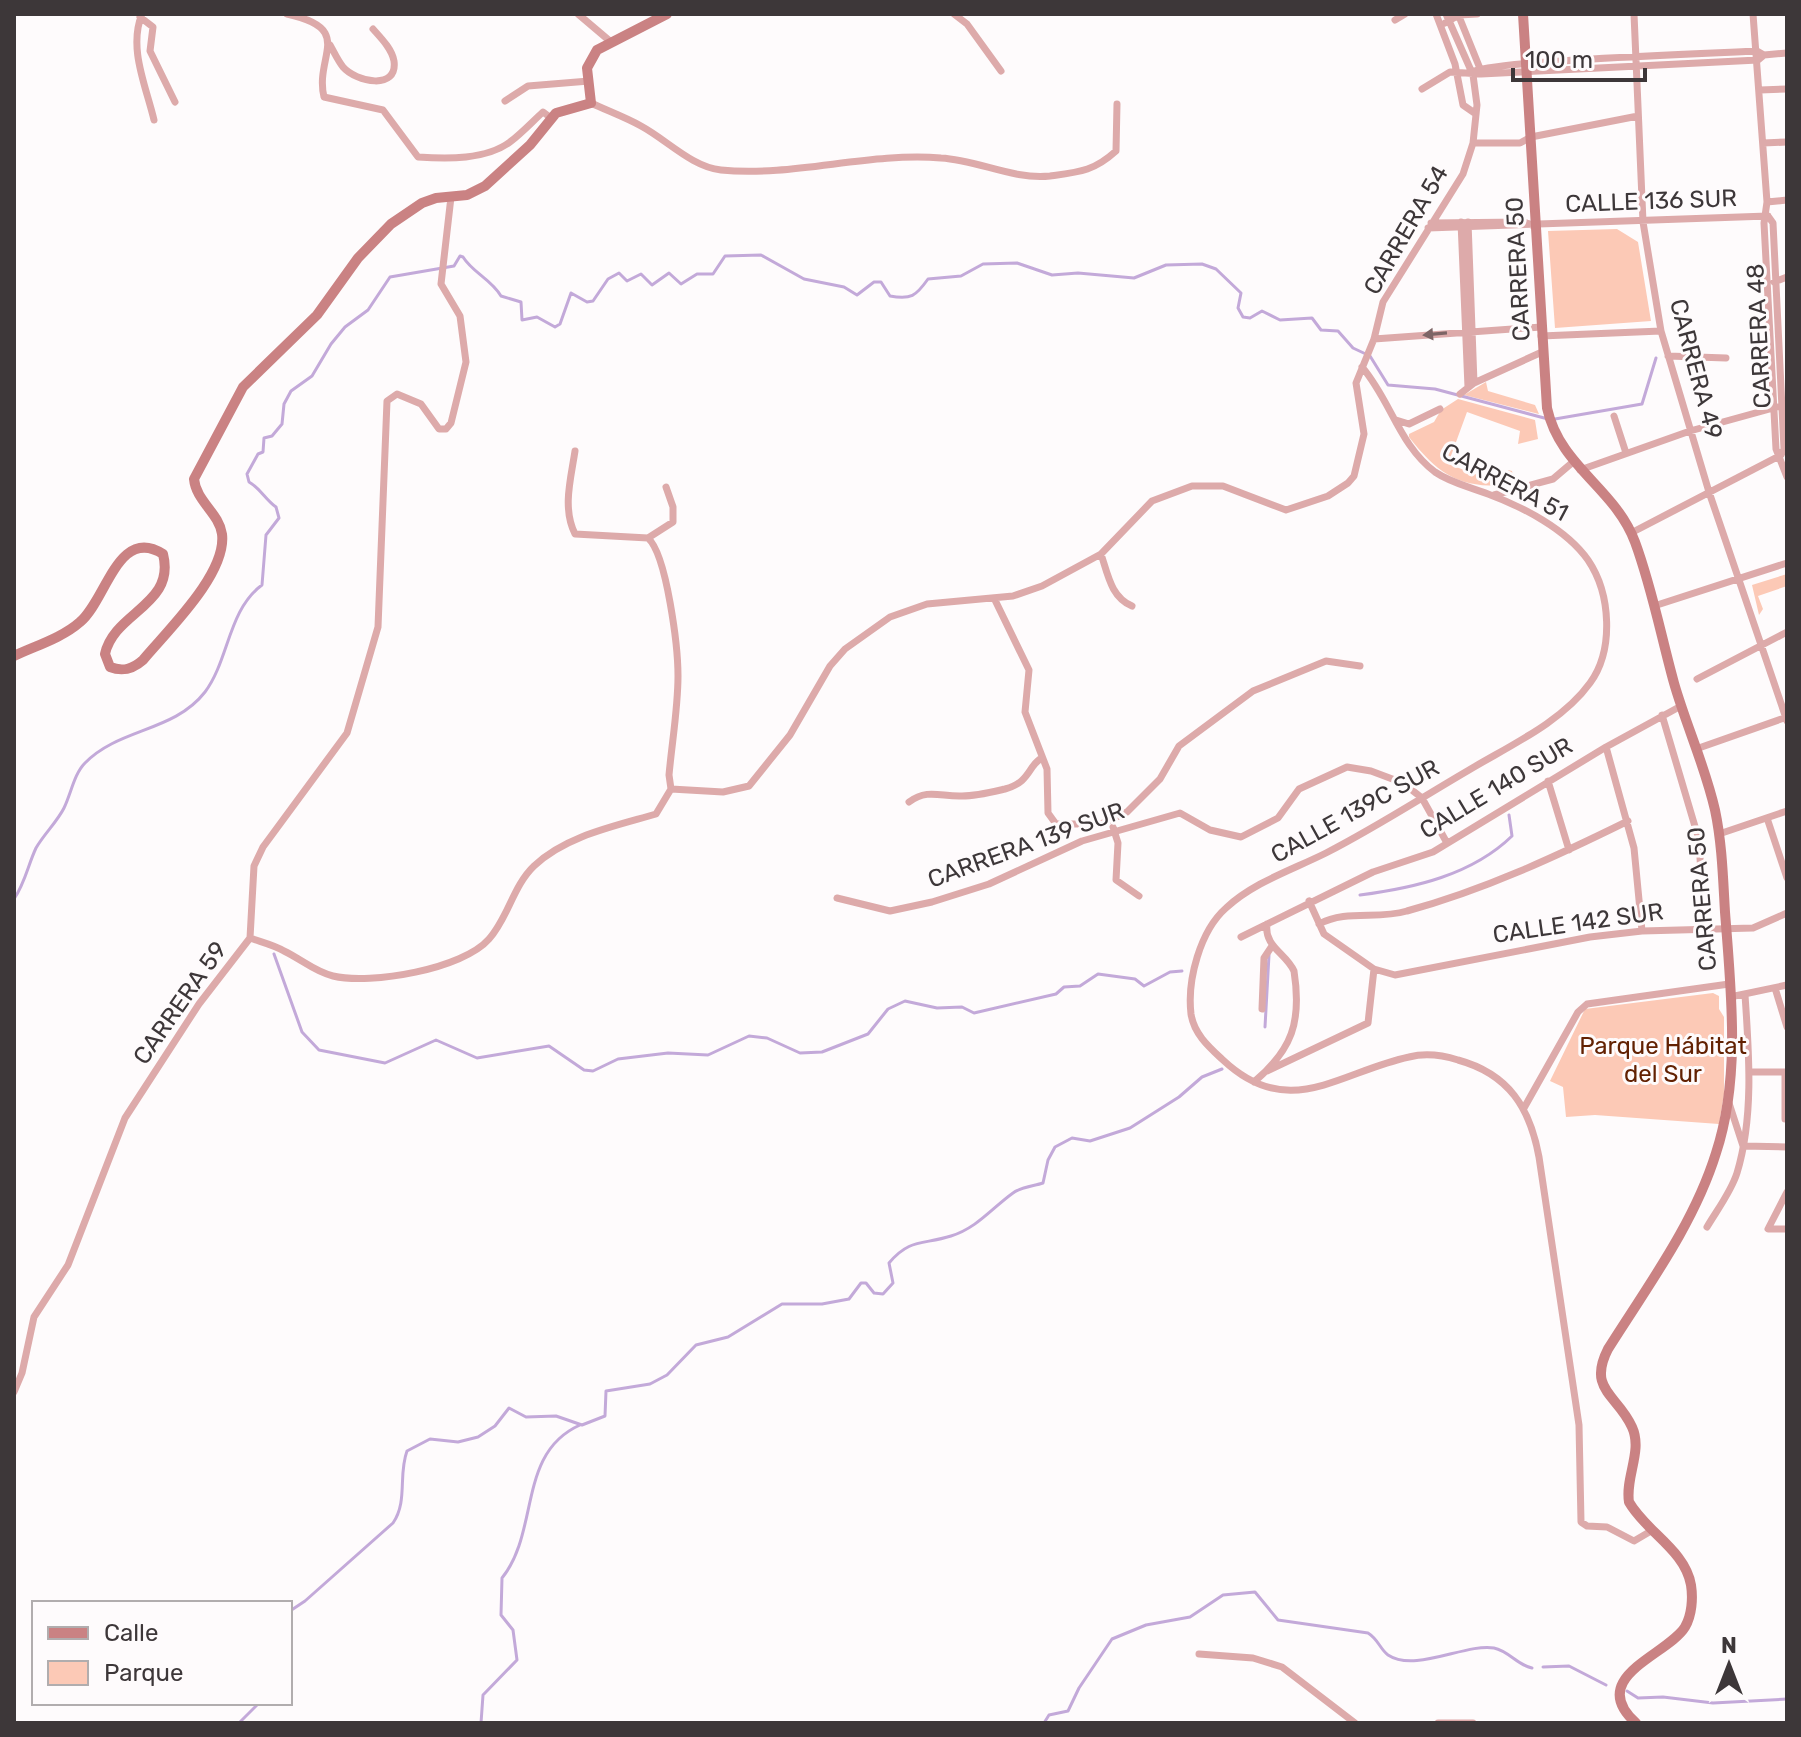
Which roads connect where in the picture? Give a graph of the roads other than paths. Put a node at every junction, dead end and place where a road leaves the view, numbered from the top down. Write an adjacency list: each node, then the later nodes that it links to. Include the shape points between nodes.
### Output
1 (287, 14): 18 (street, via 316,23)
2 (578, 14): 17 (street)
3 (667, 14): 17 (main road)
4 (954, 14): 24 (street)
5 (1405, 14): 14 (street)
6 (1436, 14): 15 (street)
7 (1477, 14): 11 (street)
8 (1523, 14): 22 (main road, CARRERA 50)
9 (1634, 14): 21 (street, CARRERA 49)
10 (1753, 14): 20 (street, CARRERA 48)
11 (1459, 15): 13 (street); 23 (street, CARRERA 54)
12 (141, 16): 31 (street, via 153,27 150,51); 37 (street, via 136,50)
13 (1448, 17): 15 (street); 23 (street, CARRERA 54)
14 (1395, 20)
15 (1441, 25): 25 (street)
16 (373, 29): 18 (street, via 395,63 386,80 362,81 344,68)
17 (611, 42): 26 (main road, via 588,62)
18 (329, 44): 36 (street, via 324,97 383,110 418,157 494,151 543,112)
19 (1787, 53): 20 (street)
20 (1759, 55): 21 (street); 29 (street, CARRERA 48)
21 (1636, 62): 22 (street); 35 (street, CARRERA 49)
22 (1526, 68): 23 (street); 38 (main road, CARRERA 50)
23 (1476, 69): 25 (street); 34 (street, CARRERA 54)
24 (1001, 71)
25 (1457, 72): 27 (street); 34 (street, via 1463,105)
26 (589, 81): 30 (street, via 528,86); 32 (main road)
27 (1422, 89)
28 (1787, 89): 29 (street)
29 (1760, 90): 41 (street, CARRERA 48)
30 (505, 101)
31 (175, 102)
32 (591, 103): 33 (street, via 640,126 701,165 721,170 942,158 1046,176 1097,168 1116,151); 36 (main road)
33 (1117, 104)
34 (1476, 114): 40 (street, CARRERA 54)
35 (1638, 116): 38 (street); 46 (street, CARRERA 49)
36 (551, 118): 42 (main road, via 485,186)
37 (154, 120)
38 (1531, 137): 40 (street, via 1520,143); 49 (main road, CARRERA 50)
39 (1787, 142): 41 (street)
40 (1473, 143): 47 (street, CARRERA 54, via 1463,174)
41 (1763, 143): 44 (street, CARRERA 48)
42 (451, 197): 87 (main road, via 422,203 391,224 358,258 317,315 243,387 194,479 196,492 222,535 217,561 210,579 143,660 117,669 110,667 105,654 111,638 162,588 163,554 142,547 119,561 79,624); 120 (street, CARRERA 59, via 441,284 460,316 466,362 451,423 439,429 421,404 404,395 387,401 376,644 347,733 254,866)
43 (1787, 200): 44 (street, CALLE 136 SUR)
44 (1767, 202): 45 (street, CARRERA 48)
45 (1768, 216): 46 (street, CALLE 136 SUR); 51 (street, CARRERA 48, via 1764,223)
46 (1643, 222): 49 (street, CALLE 136 SUR); 53 (street, CARRERA 49)
47 (1430, 225): 48 (street, CALLE 136 SUR); 56 (street, CARRERA 54, via 1390,285)
48 (1465, 225): 49 (street, CALLE 136 SUR); 54 (street)
49 (1536, 227): 52 (main road, CARRERA 50)
50 (1787, 277): 51 (street)
51 (1772, 282): 55 (street, CARRERA 48)
52 (1541, 331): 53 (street); 54 (street); 57 (main road, CARRERA 50)
53 (1661, 331): 58 (street, CARRERA 49)
54 (1468, 332): 56 (street, one-way to 56); 61 (street)
55 (1779, 337): 62 (street, CARRERA 48)
56 (1374, 339): 60 (street, CARRERA 54)
57 (1542, 352): 61 (street); 72 (main road, CARRERA 50, via 1550,424)
58 (1668, 356): 59 (street); 68 (street, CARRERA 49)
59 (1726, 358)
60 (1362, 367): 67 (street, CARRERA 51); 79 (street, CARRERA 54, via 1356,383 1364,434 1354,476 1341,490 1286,510 1223,486 1192,486 1152,501)
61 (1471, 385): 63 (street)
62 (1781, 393): 64 (street, CARRERA 48)
63 (1460, 394)
64 (1778, 407): 68 (street); 71 (street, CARRERA 48)
65 (1440, 409): 67 (street, via 1409,424)
66 (1614, 416): 70 (street)
67 (1396, 420): 76 (street, CARRERA 51, via 1409,447 1432,470)
68 (1690, 431): 70 (street); 75 (street, CARRERA 49)
69 (575, 451): 78 (street, via 568,506 575,534)
70 (1626, 453): 72 (street)
71 (1784, 459): 73 (street, CARRERA 48); 75 (street)
72 (1577, 466): 76 (street, via 1553,479); 77 (main road, CARRERA 50)
73 (1787, 477)
74 (666, 487): 78 (street, via 673,522)
75 (1709, 492): 77 (street); 81 (street, CARRERA 49)
76 (1492, 495): 93 (street, CARRERA 51, via 1564,534 1588,560 1607,621 1601,663 1589,684 1569,707)
77 (1631, 533): 84 (main road, CARRERA 50)
78 (648, 538): 98 (street, via 666,575 677,651)
79 (1101, 554): 82 (street, via 1042,586); 83 (street, via 1115,594)
80 (1787, 563): 81 (street)
81 (1738, 579): 84 (street); 86 (street, CARRERA 49)
82 (994, 598): 96 (street, via 1029,670 1025,712); 98 (street, via 927,604 890,617 862,635 830,666 790,735 749,786 723,792)
83 (1132, 606)
84 (1654, 606): 90 (main road, CARRERA 50)
85 (1787, 632): 86 (street)
86 (1761, 644): 89 (street); 92 (street, CARRERA 49)
87 (14, 656)
88 (1360, 666): 103 (street, via 1326,661 1253,691 1179,746 1151,791)
89 (1697, 679)
90 (1681, 706): 91 (street, CALLE 140 SUR); 95 (main road, CARRERA 50)
91 (1662, 715): 94 (street, CALLE 140 SUR); 116 (street, CARRERA 50, via 1699,840)
92 (1787, 719): 95 (street)
93 (1514, 743): 99 (street, CALLE 139C SUR)
94 (1606, 747): 97 (street, CALLE 140 SUR); 104 (street)
95 (1696, 749): 106 (main road, CARRERA 50)
96 (1042, 758): 100 (street, via 1012,787 965,797 928,792); 103 (street, via 1053,822)
97 (1548, 781): 107 (street, CALLE 140 SUR); 108 (street)
98 (671, 789): 120 (street, via 656,814 604,829 532,867 487,941 453,962 410,972 335,976)
99 (1422, 798): 105 (street, CARRERA 139 SUR, via 1390,776 1347,767 1299,789 1278,818 1241,837 1206,828 1180,813); 107 (street); 133 (street, CALLE 139C SUR, via 1256,886 1218,916 1197,962 1193,1023 1213,1051)
100 (909, 802)
101 (1787, 811): 102 (street)
102 (1767, 818): 106 (street); 109 (street)
103 (1112, 821): 105 (street)
104 (1628, 821): 108 (street); 118 (street)
105 (1114, 832): 110 (street, via 1116,880); 111 (street, CARRERA 139 SUR, via 932,902 890,911)
106 (1719, 834): 117 (main road, CARRERA 50)
107 (1447, 843): 112 (street, CALLE 140 SUR)
108 (1569, 850): 115 (street, via 1411,910 1387,916 1336,915)
109 (1787, 878)
110 (1139, 896)
111 (837, 898)
112 (1309, 901): 114 (street, CALLE 140 SUR); 115 (street)
113 (1787, 913): 117 (street, CALLE 142 SUR, via 1753,928)
114 (1267, 924): 119 (street, CALLE 140 SUR); 121 (street)
115 (1319, 924): 122 (street, via 1335,943)
116 (1704, 928): 117 (street, CALLE 142 SUR); 118 (street, CALLE 142 SUR)
117 (1726, 929): 123 (main road, CARRERA 50)
118 (1642, 931): 122 (street, CALLE 142 SUR, via 1395,975)
119 (1241, 937)
120 (250, 938): 142 (street, CARRERA 59, via 199,1004 125,1118 68,1265 34,1317)
121 (1272, 946): 128 (street, via 1264,958); 130 (street, via 1291,964 1295,979 1290,1043)
122 (1374, 969): 130 (street, via 1368,1023)
123 (1729, 984): 127 (main road, CARRERA 50); 135 (street, via 1584,1006)
124 (1787, 985): 125 (street)
125 (1775, 988): 126 (street); 129 (street)
126 (1745, 995): 127 (street); 131 (street, CARRERA 50)
127 (1730, 997): 134 (main road, CARRERA 50)
128 (1262, 1009)
129 (1787, 1027)
130 (1267, 1071): 133 (street)
131 (1749, 1072): 132 (street); 137 (street, CARRERA 50)
132 (1786, 1072): 136 (street)
133 (1254, 1082): 135 (street, via 1288,1091 1319,1089 1400,1059 1430,1055 1492,1073)
134 (1729, 1103): 137 (street); 143 (main road, CARRERA 50, via 1701,1194 1602,1362 1602,1384 1636,1439 1629,1502)
135 (1524, 1108): 143 (street, via 1539,1157 1575,1397 1581,1522 1607,1527 1634,1541)
136 (1785, 1119)
137 (1743, 1146): 138 (street); 140 (street, CARRERA 50, via 1736,1176)
138 (1787, 1147)
139 (1787, 1192): 141 (street, via 1768,1229)
140 (1707, 1227)
141 (1787, 1229)
142 (14, 1392)
143 (1651, 1531): 145 (main road, CARRERA 50, via 1683,1563 1692,1602 1685,1626 1632,1669 1622,1687 1621,1700)
144 (1199, 1654): 146 (street, via 1253,1658 1282,1667)
145 (1632, 1720)
146 (1355, 1723)
147 (1438, 1723): 148 (street)
148 (1473, 1723)

